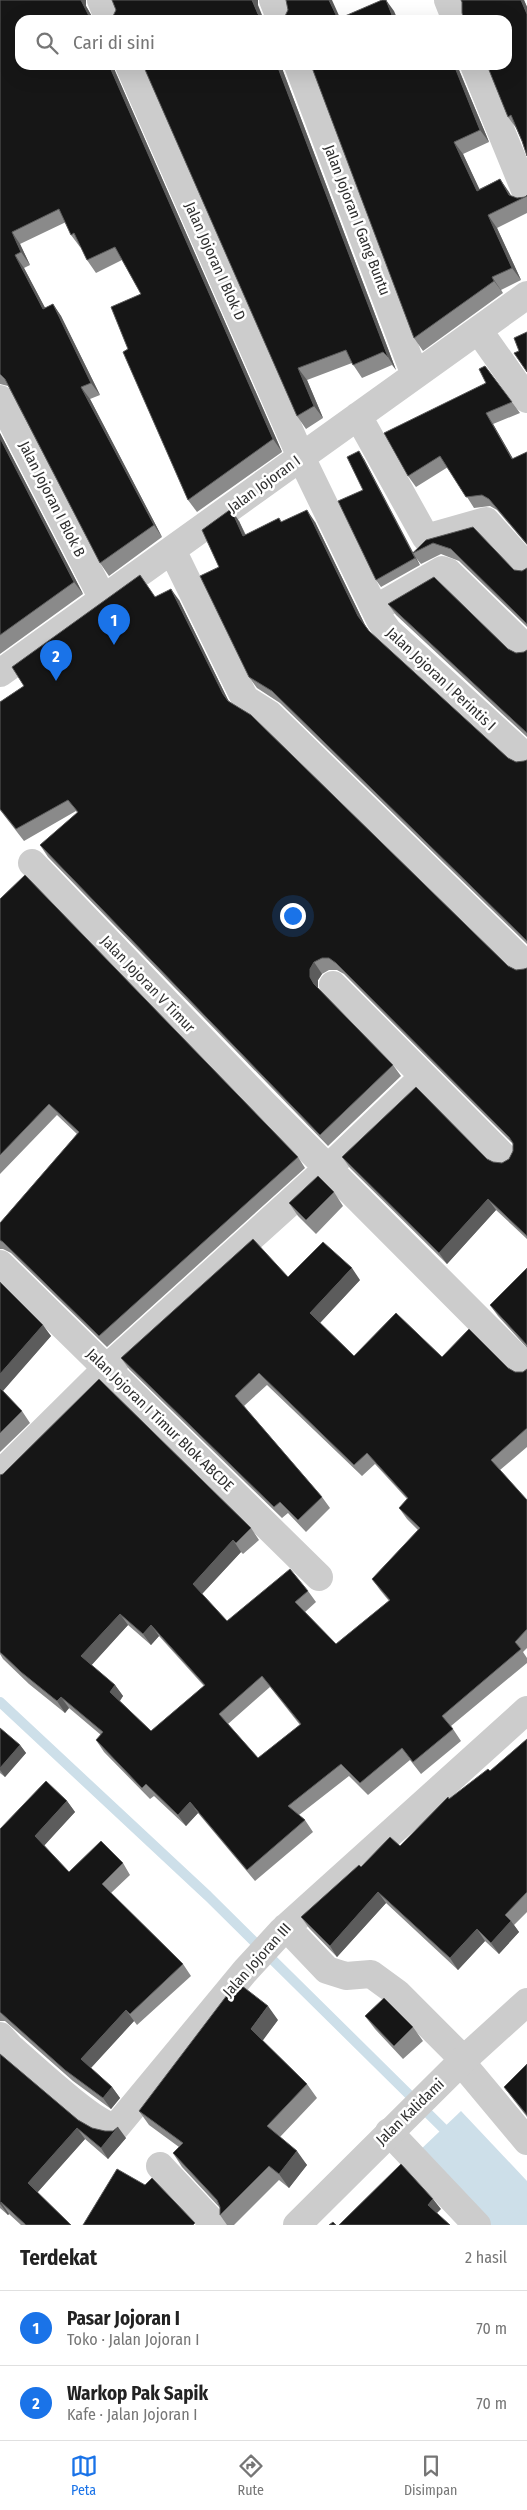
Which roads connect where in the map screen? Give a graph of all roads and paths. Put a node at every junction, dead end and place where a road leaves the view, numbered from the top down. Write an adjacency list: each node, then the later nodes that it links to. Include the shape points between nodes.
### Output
1 (101, 0): 4 (street)
2 (273, 0): 5 (street)
3 (448, 0): 6 (street)
4 (108, 15)
5 (279, 15)
6 (454, 15)
7 (131, 70): 17 (street, Jalan Jojoran I Blok D)
8 (300, 70): 13 (street, Jalan Jojoran I Gang Buntu)
9 (476, 70): 10 (street)
10 (527, 195)
11 (527, 295): 12 (street, Jalan Jojoran I)
12 (479, 331): 13 (street, Jalan Jojoran I); 15 (street)
13 (416, 375): 16 (street, Jalan Jojoran I)
14 (0, 399): 20 (street, Jalan Jojoran I Blok B)
15 (527, 399)
16 (358, 416): 17 (street, Jalan Jojoran I); 19 (street, via 426,538 486,521)
17 (301, 457): 18 (street, Jalan Jojoran I); 21 (street, Jalan Jojoran I Perintis I)
18 (172, 550): 20 (street, Jalan Jojoran I); 26 (street, via 245,699 269,714)
19 (527, 567)
20 (103, 599): 23 (street, Jalan Jojoran I)
21 (375, 609): 22 (street, via 442,570 448,572); 24 (street, Jalan Jojoran I Perintis I, via 388,630)
22 (527, 649)
23 (0, 673)
24 (527, 758)
25 (32, 863): 30 (street, Jalan Jojoran V Timur)
26 (527, 966)
27 (332, 985): 28 (street)
28 (423, 1077): 29 (street); 30 (street)
29 (506, 1159)
30 (328, 1168): 32 (street); 33 (street, Jalan Jojoran V Timur)
31 (0, 1264): 32 (street, Jalan Jojoran I Timur Blok ABCDE)
32 (107, 1368): 34 (street); 35 (street, Jalan Jojoran I Timur Blok ABCDE)
33 (527, 1368)
34 (0, 1474)
35 (319, 1577)
36 (527, 1710): 37 (street, Jalan Jojoran III)
37 (283, 1930): 39 (street, Jalan Jojoran III, via 120,2123 112,2128 86,2112); 40 (street, via 327,1970 346,1976 371,1974 391,1988)
38 (527, 2002): 40 (street, Jalan Kalidami)
39 (0, 2036)
40 (461, 2062): 41 (street, Jalan Kalidami); 42 (street)
41 (392, 2129): 45 (street, Jalan Kalidami); 46 (street)
42 (527, 2141)
43 (160, 2166): 44 (street)
44 (214, 2225)
45 (297, 2225)
46 (476, 2225)

